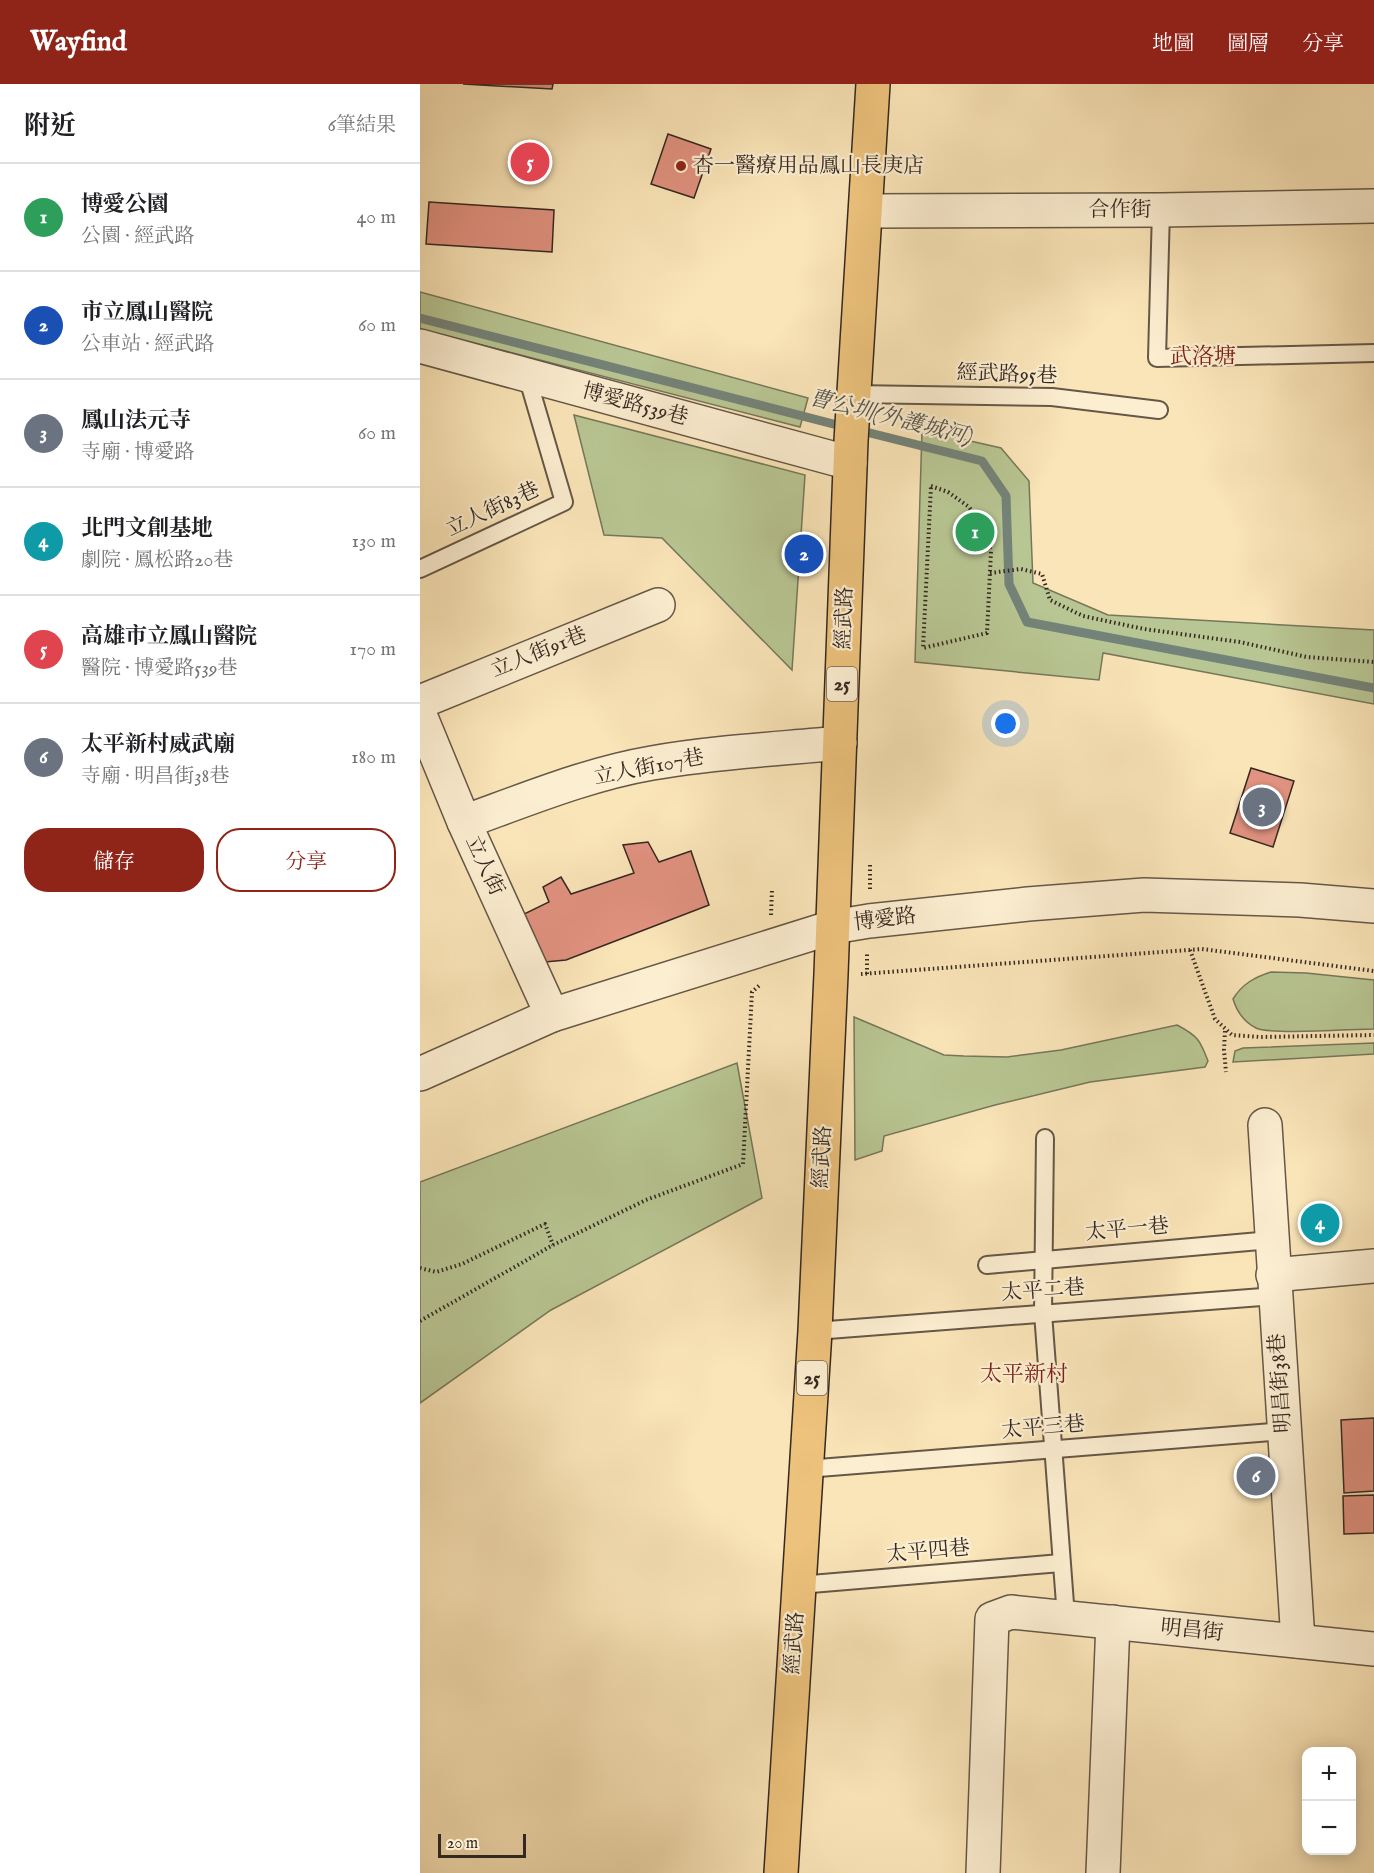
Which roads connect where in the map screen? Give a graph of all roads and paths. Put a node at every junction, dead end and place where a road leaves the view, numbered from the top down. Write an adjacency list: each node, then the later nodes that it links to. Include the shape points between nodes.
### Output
1 (873, 84): 4 (main road, 經武路 / 25)
2 (1374, 206): 3 (street, 合作街)
3 (1161, 210): 4 (street, 合作街); 6 (lane, via 1156,358)
4 (866, 211): 9 (main road, 經武路 / 25)
5 (420, 346): 7 (street, 博愛路539巷)
6 (1374, 353)
7 (527, 376): 9 (street, 博愛路539巷); 10 (lane, 立人街83巷, via 564,502)
8 (1159, 410): 9 (lane, 經武路95巷, via 1052,397)
9 (852, 428): 16 (main road, 經武路 / 25)
10 (420, 569)
11 (990, 573): 11 (path, via 991,551 983,527 969,507 931,486 923,648 987,633); 13 (path, via 1022,569 1042,574 1050,600 1083,616 1307,657)
12 (657, 605): 14 (street, 立人街91巷)
13 (1374, 662)
14 (420, 702)
15 (420, 715): 17 (street, 立人街)
16 (840, 743): 17 (street, 立人街107巷, via 651,763 566,785); 19 (main road, 經武路 / 25)
17 (464, 822): 24 (street, 立人街)
18 (1374, 906): 19 (street, 博愛路, via 1144,895)
19 (833, 927): 24 (street, 博愛路); 40 (main road, 經武路 / 25)
20 (1190, 950): 21 (path); 22 (path); 25 (path, via 1215,1019)
21 (1374, 971)
22 (867, 974)
23 (770, 976): 32 (path, via 752,992 743,1164 646,1200)
24 (552, 1015): 28 (street, 博愛路)
25 (1225, 1031): 26 (path, via 1260,1037); 27 (path)
26 (1374, 1035)
27 (1226, 1072)
28 (420, 1074)
29 (1265, 1125): 31 (street, 明昌街38巷)
30 (1045, 1138): 33 (lane)
31 (1271, 1240): 33 (lane, 太平一巷); 37 (street, 明昌街38巷)
32 (553, 1245): 36 (path, via 545,1224 462,1264 436,1272); 39 (path)
33 (1043, 1260): 34 (lane, 太平一巷); 38 (lane)
34 (987, 1265)
35 (1374, 1266): 37 (street)
36 (420, 1268)
37 (1274, 1286): 38 (lane, 太平二巷); 41 (street, 明昌街38巷)
38 (1043, 1313): 40 (lane, 太平二巷); 42 (lane)
39 (420, 1321)
40 (815, 1330): 43 (main road, 經武路 / 25)
41 (1284, 1431): 42 (lane, 太平三巷); 48 (street, 明昌街38巷)
42 (1053, 1450): 43 (lane, 太平三巷); 44 (lane)
43 (806, 1469): 45 (main road, 經武路 / 25)
44 (1061, 1563): 45 (lane, 太平四巷); 46 (lane)
45 (799, 1586): 50 (main road, 經武路 / 25)
46 (1066, 1617): 47 (street, 明昌街); 51 (street, 明昌街, via 1011,1612 992,1619)
47 (1113, 1623): 48 (street, 明昌街); 52 (street)
48 (1298, 1641): 49 (street, 明昌街)
49 (1374, 1649)
50 (781, 1873)
51 (983, 1873)
52 (1103, 1873)

